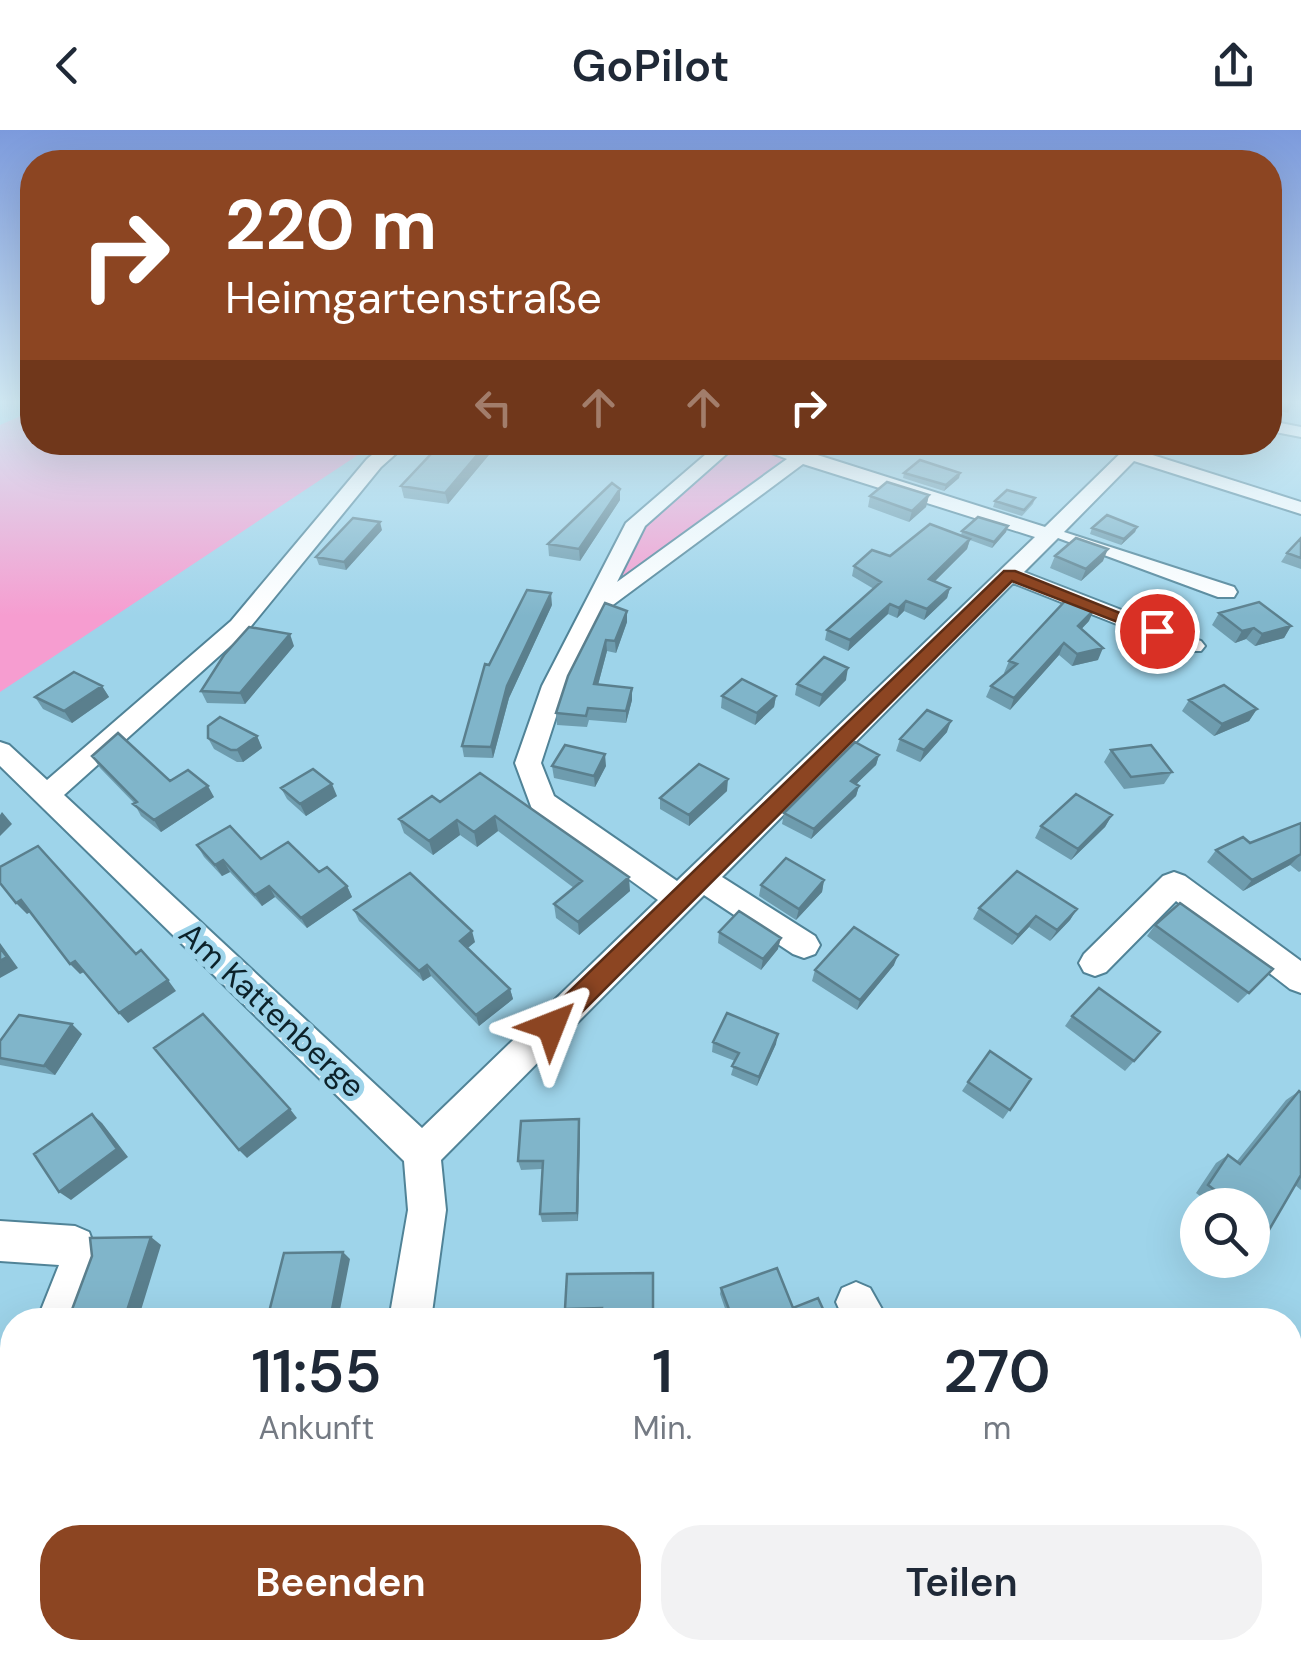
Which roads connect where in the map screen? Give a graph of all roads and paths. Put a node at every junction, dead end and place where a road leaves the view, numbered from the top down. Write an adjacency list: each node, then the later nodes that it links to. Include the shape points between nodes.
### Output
1 (365, 473): 14 (street, via 239,626)
2 (694, 473): 11 (street, via 636,522)
3 (778, 473): 11 (street)
4 (858, 473): 8 (street)
5 (1111, 473): 8 (street)
6 (1206, 473): 7 (street)
7 (1301, 508)
8 (1051, 533): 9 (street); 10 (street)
9 (1010, 574): 12 (street); 15 (street)
10 (1226, 592)
11 (589, 612): 15 (street, via 528,764 542,802)
12 (1194, 646)
13 (1, 754): 14 (street, Am Kattenberge)
14 (46, 796): 19 (street, Am Kattenberge)
15 (690, 888): 16 (street); 19 (street)
16 (804, 945)
17 (1094, 963): 18 (street, via 1174,884)
18 (1301, 979)
19 (422, 1153): 22 (street, via 427,1210)
20 (0, 1241): 21 (street, via 75,1246 80,1262)
21 (63, 1308)
22 (412, 1308)

